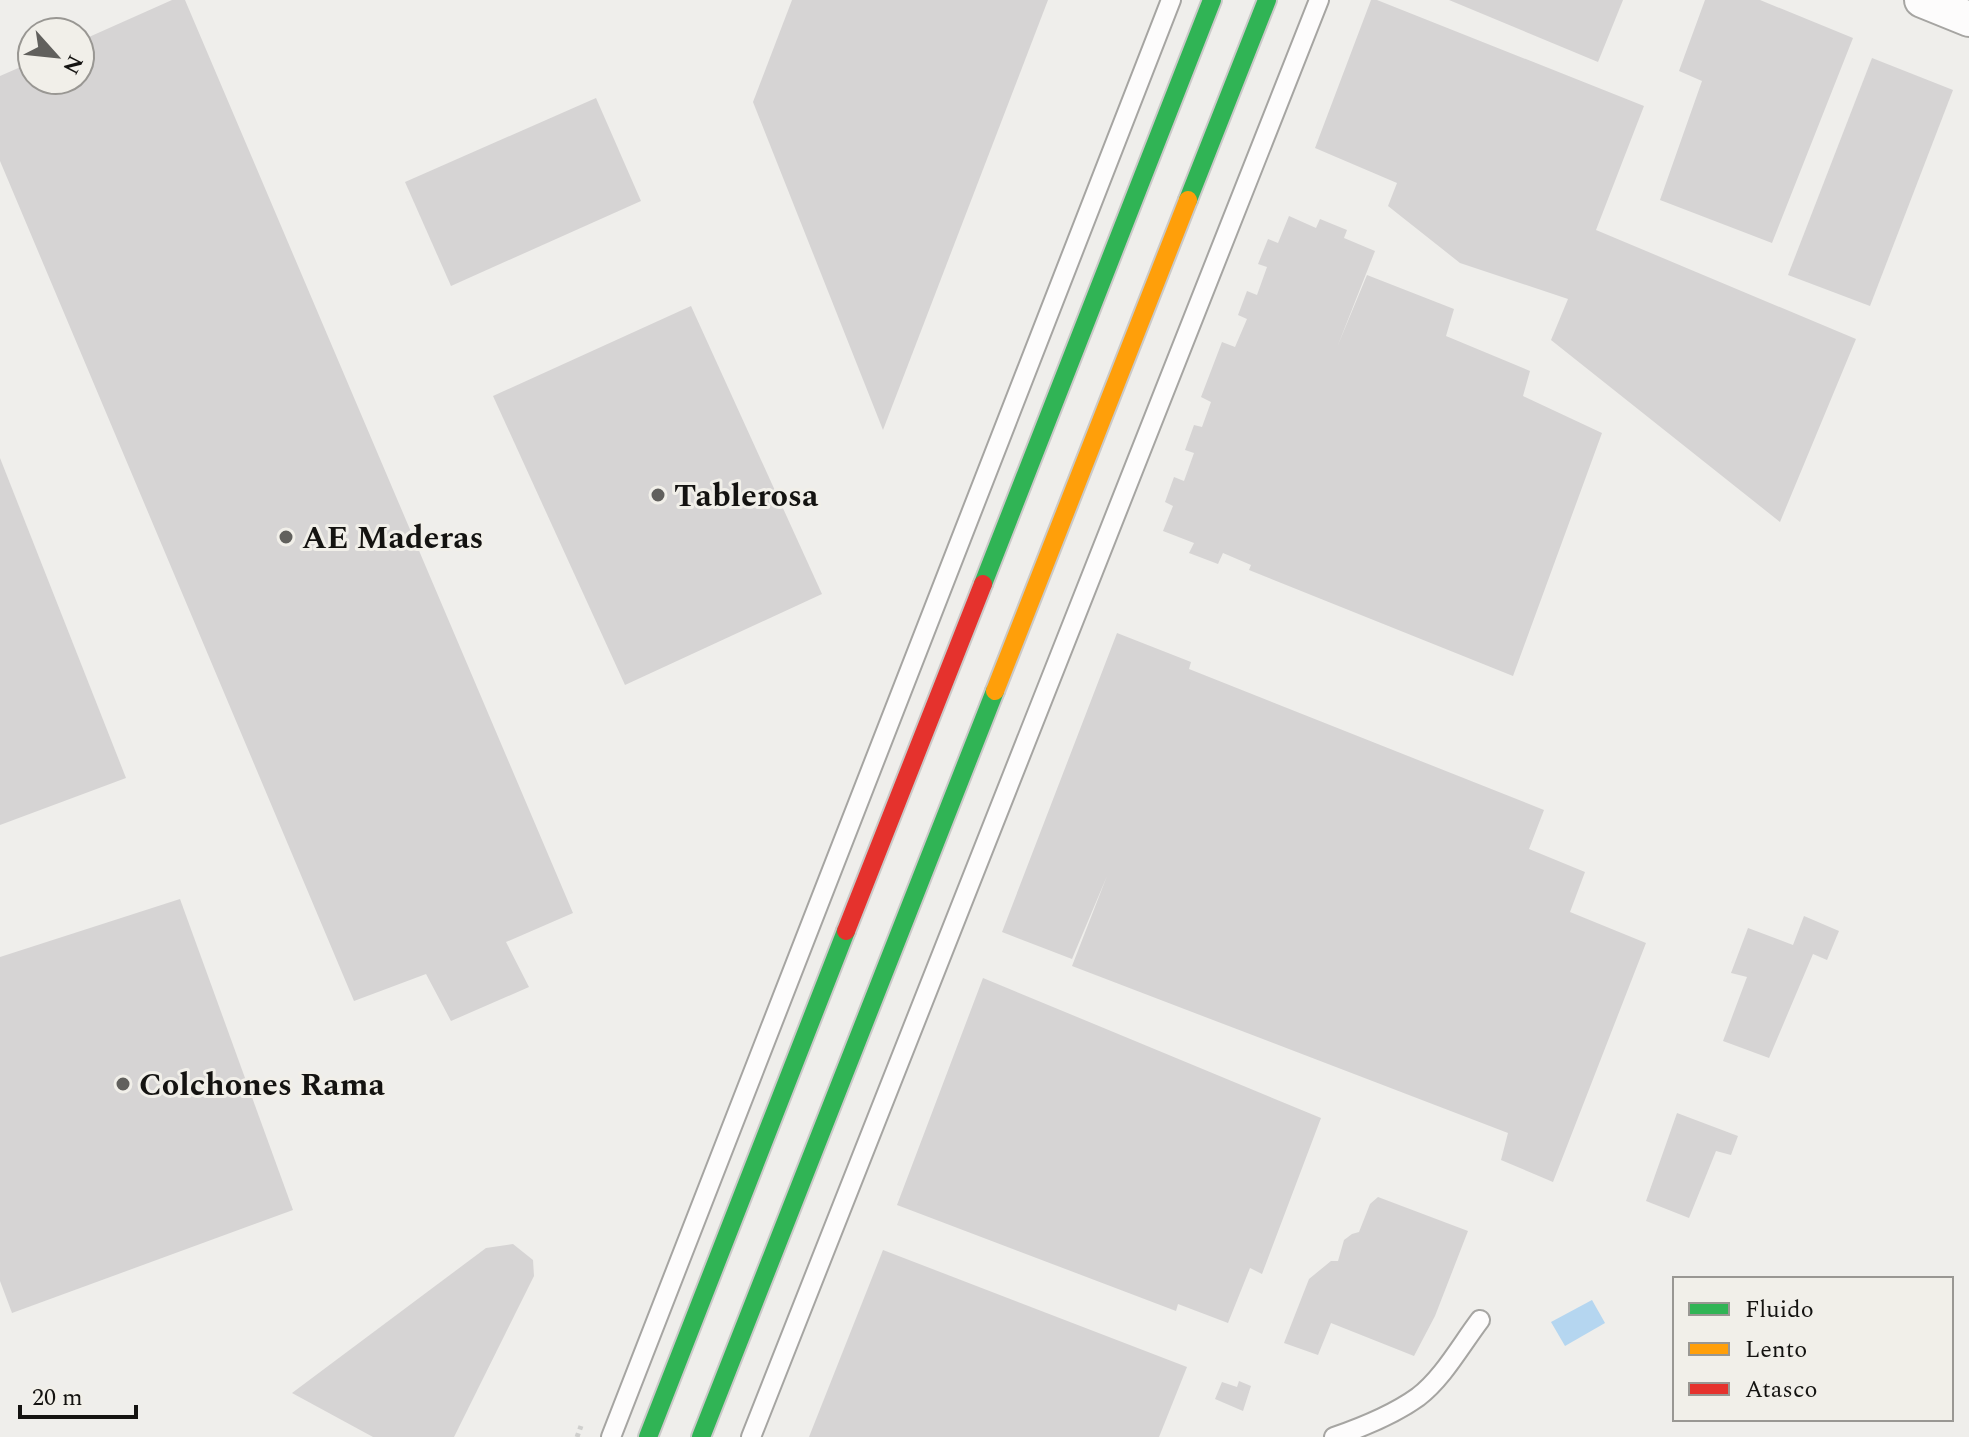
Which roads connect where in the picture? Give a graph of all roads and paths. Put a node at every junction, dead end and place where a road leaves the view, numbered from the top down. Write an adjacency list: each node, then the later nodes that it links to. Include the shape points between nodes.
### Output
1 (1171, 0): 8 (lane)
2 (1212, 0): 9 (main road)
3 (1267, 0): 10 (main road)
4 (1319, 0): 11 (lane)
5 (1922, 0): 6 (street)
6 (1969, 19)
7 (1480, 1320): 12 (lane, via 1420,1395 1389,1415)
8 (611, 1437)
9 (648, 1437)
10 (701, 1437)
11 (751, 1437)
12 (1334, 1437)

